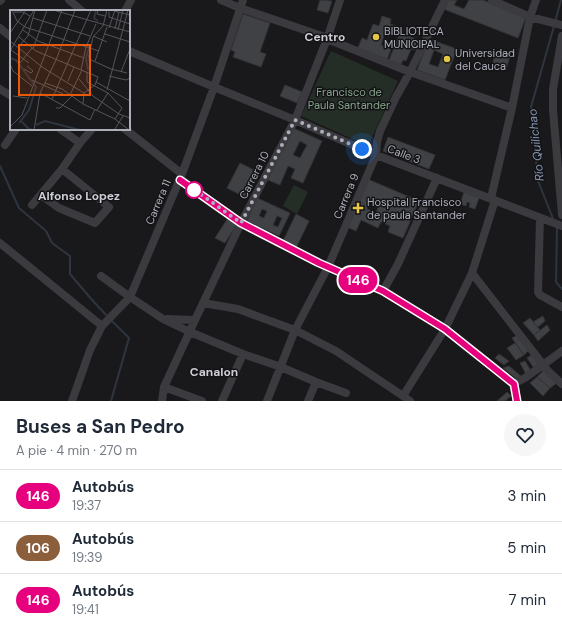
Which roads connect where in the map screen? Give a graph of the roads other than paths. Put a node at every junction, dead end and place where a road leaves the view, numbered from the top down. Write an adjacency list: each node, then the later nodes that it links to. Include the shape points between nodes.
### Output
1 (69, 0): 9 (street)
2 (131, 0): 10 (street)
3 (222, 0): 8 (street)
4 (340, 0): 16 (street, Carrera 10)
5 (445, 0): 18 (street, Carrera 9)
6 (492, 0): 11 (street)
7 (536, 0): 11 (street)
8 (241, 4): 16 (street); 19 (street, Carrera 11)
9 (81, 10)
10 (126, 10)
11 (532, 17): 12 (street); 22 (street)
12 (561, 25)
13 (0, 28): 14 (street)
14 (10, 36)
15 (562, 36): 23 (street, via 553,89)
16 (327, 39): 18 (street); 25 (street, Carrera 10)
17 (130, 51): 19 (street, Calle 3)
18 (410, 72): 22 (street); 32 (street, Carrera 9, via 380,130 376,142)
19 (214, 87): 25 (street, Calle 3); 34 (street, Carrera 11)
20 (0, 89): 21 (street)
21 (10, 95)
22 (512, 108): 37 (street)
23 (553, 110): 24 (street); 39 (street)
24 (562, 114)
25 (295, 120): 32 (street, Calle 3); 41 (street, Carrera 10)
26 (15, 130): 31 (street)
27 (61, 130): 30 (street)
28 (91, 130): 30 (street)
29 (126, 130): 34 (street)
30 (80, 143): 33 (street)
31 (5, 145)
32 (376, 155): 35 (street, Calle 3); 44 (street, Carrera 9)
33 (62, 168): 36 (street); 36 (street, via 109,207 95,223 59,208)
34 (181, 177): 41 (street); 48 (street, Carrera 11)
35 (437, 178): 37 (street, Calle 3); 47 (street)
36 (41, 194): 38 (street)
37 (493, 199): 40 (street, Calle 3); 45 (street)
38 (32, 205)
39 (562, 215)
40 (542, 219): 42 (street, Calle 3); 50 (street, via 538,292)
41 (241, 223): 44 (street); 49 (street, Carrera 10)
42 (561, 225)
43 (0, 243): 53 (street)
44 (328, 267): 47 (street); 55 (street, Carrera 9)
45 (472, 273): 54 (street); 59 (street)
46 (101, 276): 48 (street)
47 (383, 291): 54 (street)
48 (130, 297): 51 (street); 53 (street, Carrera 11)
49 (203, 303): 52 (street, Carrera 10); 55 (street, via 238,309)
50 (562, 307)
51 (163, 319): 52 (street); 56 (street)
52 (195, 320): 56 (street, Carrera 10)
53 (104, 323): 67 (street, Carrera 11, via 90,350)
54 (445, 329): 62 (street); 66 (street)
55 (295, 330): 60 (street, Carrera 9); 66 (street, via 336,351)
56 (190, 332): 58 (street); 64 (street, Carrera 10)
57 (562, 351): 59 (street)
58 (243, 354): 60 (street); 70 (street)
59 (543, 365): 62 (street); 63 (street)
60 (281, 367): 61 (street); 71 (street, Carrera 9)
61 (316, 382): 65 (street); 72 (street)
62 (514, 384): 73 (street)
63 (562, 384)
64 (164, 387): 68 (street, Carrera 10); 69 (street)
65 (346, 393)
66 (407, 398)
67 (72, 401)
68 (162, 401)
69 (202, 401)
70 (222, 401)
71 (268, 401)
72 (308, 401)
73 (517, 401)

